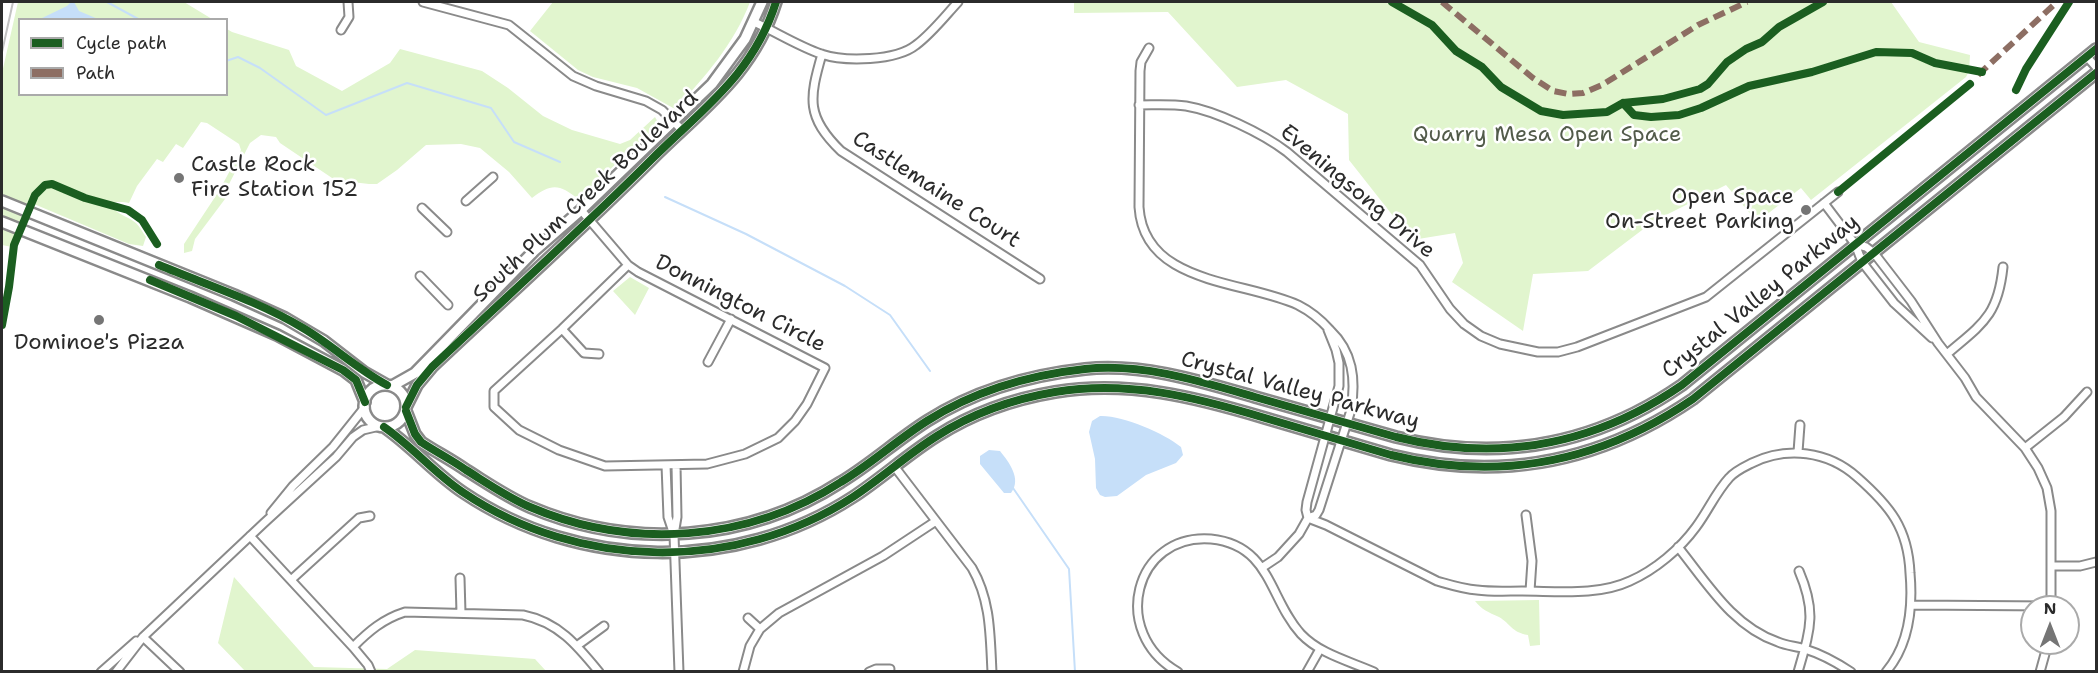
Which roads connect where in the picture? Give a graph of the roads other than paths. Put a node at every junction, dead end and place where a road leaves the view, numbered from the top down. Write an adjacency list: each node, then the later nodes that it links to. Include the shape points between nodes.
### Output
1 (348, 2): 8 (street, via 349,17)
2 (423, 2): 16 (street, via 509,25 573,76 646,101)
3 (762, 2): 6 (main road, South Plum Creek Boulevard)
4 (776, 2): 7 (main road, South Plum Creek Boulevard)
5 (958, 2): 11 (street, via 915,46 898,54 882,58)
6 (754, 22): 7 (street); 16 (main road, South Plum Creek Boulevard, via 724,70)
7 (766, 27): 11 (street); 17 (main road, South Plum Creek Boulevard, via 735,79)
8 (341, 30)
9 (1149, 48): 15 (street, via 1141,62)
10 (2097, 49): 12 (main road, Crystal Valley Parkway)
11 (822, 54): 34 (street, Castlemaine Court, via 813,85 813,101 825,135 841,151)
12 (2087, 57): 13 (street); 28 (main road, Crystal Valley Parkway)
13 (2097, 67)
14 (2097, 73): 29 (main road, Crystal Valley Parkway)
15 (1140, 105): 22 (street, Eveningsong Drive, via 1177,105 1205,111 1279,146 1420,266 1464,324 1491,341 1528,352 1577,347 1706,297); 37 (street, via 1140,216 1145,235 1155,250 1182,270 1287,301)
16 (673, 122): 17 (street); 24 (main road, South Plum Creek Boulevard)
17 (682, 130): 25 (main road, South Plum Creek Boulevard)
18 (492, 177): 21 (street)
19 (1838, 192): 22 (street, Eveningsong Drive)
20 (2, 201): 43 (main road, via 285,318)
21 (466, 201)
22 (1824, 203): 28 (street)
23 (422, 208): 27 (street)
24 (581, 210): 25 (street, Donnington Circle); 43 (main road, South Plum Creek Boulevard, via 534,251 415,373)
25 (589, 221): 31 (street, Donnington Circle); 46 (main road, South Plum Creek Boulevard, via 432,367 417,385)
26 (2, 222): 45 (main road, via 277,335 343,370 356,381)
27 (447, 232)
28 (1855, 244): 29 (street); 30 (street); 48 (main road, Crystal Valley Parkway, via 1683,385 1650,406 1600,429 1543,444 1484,449 1430,445)
29 (1874, 253): 30 (main road, Crystal Valley Parkway); 39 (street)
30 (1862, 262): 39 (street, via 1894,303); 52 (main road, Crystal Valley Parkway, via 1693,399 1659,422 1606,446 1546,462 1484,468 1426,463)
31 (627, 265): 36 (street, Donnington Circle); 38 (street, Donnington Circle)
32 (2003, 267): 41 (street, via 1999,297 1988,318)
33 (420, 276): 35 (street)
34 (1040, 279)
35 (448, 305)
36 (731, 319): 42 (street); 56 (street, Donnington Circle, via 825,368 801,413 778,438 746,454 707,464)
37 (1325, 325): 47 (street, via 1336,350 1340,376); 48 (street, via 1341,342 1352,368 1353,393)
38 (562, 329): 40 (street, via 584,353); 55 (street, Donnington Circle, via 494,391 494,407 519,430 559,450 605,466)
39 (1938, 343): 41 (street)
40 (599, 354)
41 (1947, 354): 53 (street, via 1982,405)
42 (708, 362)
43 (389, 386): 45 (main road, via 372,390); 46 (main road, via 403,394)
44 (2088, 392): 53 (street)
45 (365, 405): 50 (main road, via 369,419); 62 (street, via 333,447 293,486)
46 (406, 409): 50 (main road, via 399,422); 63 (main road, Crystal Valley Parkway, via 415,435 422,442 529,506 589,527)
47 (1331, 418): 48 (main road, Crystal Valley Parkway); 51 (street); 63 (main road, Crystal Valley Parkway, via 1155,372 1102,368 1045,375 999,387 947,409 807,502 743,525)
48 (1347, 423): 52 (street)
49 (1800, 425): 54 (street)
50 (382, 426): 62 (street, via 356,435); 66 (main road, Crystal Valley Parkway, via 401,438 452,485 507,518 585,544)
51 (1326, 436): 52 (main road, Crystal Valley Parkway); 57 (main road, Crystal Valley Parkway, via 1162,391 1121,387 1079,389 1022,399 974,416); 60 (street, via 1307,502)
52 (1341, 440): 60 (street, via 1323,501 1316,515)
53 (2025, 448): 68 (street, via 2038,468 2050,500)
54 (1797, 452): 65 (street, via 1763,458 1730,476 1696,528); 75 (street, via 1830,460 1850,471 1894,515 1910,559)
55 (666, 465): 56 (street, Donnington Circle); 63 (street, via 668,517)
56 (676, 465): 63 (street)
57 (894, 466): 61 (street); 66 (main road, Crystal Valley Parkway, via 852,497 793,527 748,542)
58 (1526, 515): 73 (street, via 1532,561)
59 (370, 516): 72 (street, via 359,518)
60 (1308, 519): 69 (street, via 1290,545); 73 (street, via 1457,588)
61 (936, 521): 80 (street, via 883,556 779,613); 96 (street, via 980,583 988,606)
62 (264, 523): 64 (street)
63 (674, 535): 66 (street)
64 (250, 536): 72 (street); 81 (street)
65 (1678, 547): 73 (street, via 1650,571 1629,582 1590,590); 85 (street, via 1736,618 1777,642)
66 (675, 553): 93 (street)
67 (2097, 562): 68 (street)
68 (2051, 566): 74 (street)
69 (1263, 567): 84 (street, via 1291,621); 97 (street, via 1246,552 1211,539 1176,546 1150,566 1138,594 1139,627 1154,653)
70 (1799, 571): 85 (street, via 1811,615)
71 (460, 578): 77 (street)
72 (292, 579): 83 (street)
73 (1530, 591)
74 (2051, 595)
75 (1911, 605): 76 (street); 102 (street, via 1905,638)
76 (2020, 607)
77 (461, 613): 82 (street, via 538,618); 83 (street, via 405,612 389,617)
78 (748, 618): 80 (street)
79 (603, 626): 82 (street)
80 (760, 629): 94 (street, via 750,646)
81 (143, 637): 88 (street); 89 (street); 90 (street)
82 (578, 645): 92 (street)
83 (353, 647): 91 (street)
84 (1320, 649): 98 (street); 99 (street)
85 (1804, 649): 100 (street); 101 (street)
86 (2045, 655): 103 (street)
87 (890, 669): 95 (street)
88 (101, 672)
89 (116, 672)
90 (180, 672)
91 (371, 672)
92 (599, 672)
93 (679, 672)
94 (743, 672)
95 (869, 672)
96 (992, 672)
97 (1178, 672)
98 (1307, 672)
99 (1374, 672)
100 (1798, 672)
101 (1851, 672)
102 (1886, 672)
103 (2040, 672)

